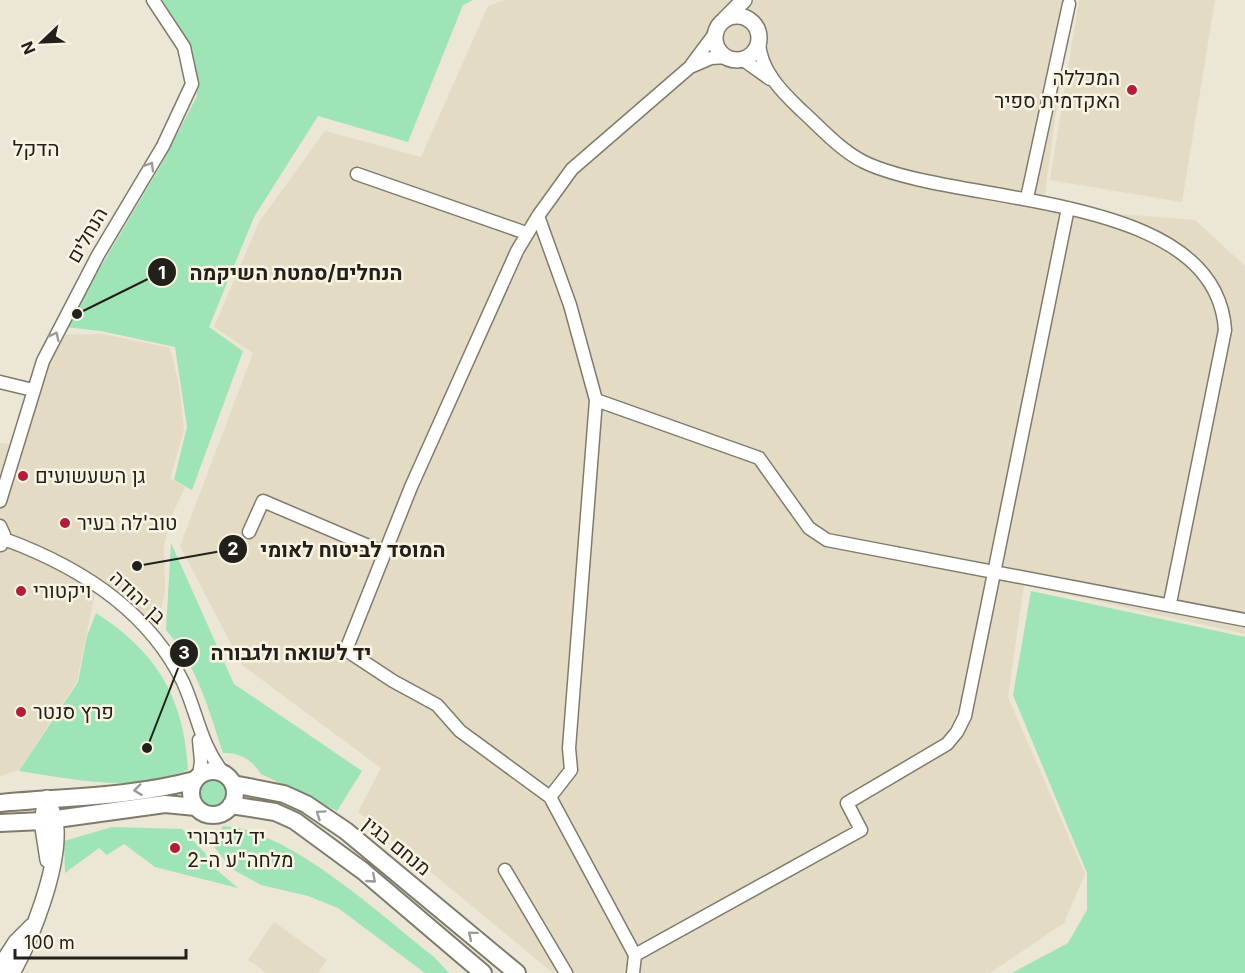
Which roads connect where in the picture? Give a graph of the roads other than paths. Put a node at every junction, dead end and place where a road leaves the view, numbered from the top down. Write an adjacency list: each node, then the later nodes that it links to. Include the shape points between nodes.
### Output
1 (153, 0): 17 (street, הנחלים, one-way to 1, via 59,328 163,146 192,84 184,47)
2 (744, 0): 6 (street)
3 (753, 0): 5 (street)
4 (1069, 4): 12 (street)
5 (755, 25): 6 (street, via 739,16); 7 (street)
6 (720, 26): 8 (street, via 717,46); 9 (street)
7 (759, 42): 8 (street, via 753,53); 10 (street, via 762,60)
8 (735, 58): 9 (street, via 711,58); 10 (street)
9 (690, 68): 14 (street, via 572,169)
10 (774, 81): 12 (street, via 830,138 865,162 904,174)
11 (357, 174): 15 (street)
12 (1028, 198): 13 (street)
13 (1068, 208): 24 (street); 25 (street, via 1142,231 1169,245 1207,279 1223,312 1224,330)
14 (538, 216): 15 (street); 18 (street, via 570,306)
15 (526, 232): 23 (street)
16 (0, 382): 17 (street)
17 (33, 390): 19 (street, הנחלים)
18 (596, 400): 24 (street, via 759,458 809,528 827,540); 30 (street, via 569,748 571,770)
19 (0, 501)
20 (0, 526): 22 (street)
21 (249, 532): 23 (street, via 263,501)
22 (2, 543): 27 (street, בן יהודה, via 97,584 141,623 164,649 183,683)
23 (385, 553): 30 (street, via 346,650 437,705 460,731)
24 (993, 570): 25 (street); 39 (street, via 965,717 947,744 847,803 861,830)
25 (1170, 603): 26 (street)
26 (1245, 620)
27 (198, 729): 28 (street, בן יהודה, via 201,761); 29 (street, בן יהודה, via 209,754)
28 (197, 778): 29 (main road, via 209,771); 31 (main road, one-way to 31, via 177,785); 34 (main road, via 191,794)
29 (229, 779): 33 (main road, via 235,795); 43 (main road, מנחם בגין, one-way to 29, via 346,831 284,794)
30 (550, 797): 39 (street)
31 (47, 798): 32 (main road); 35 (street)
32 (0, 803)
33 (231, 805): 34 (main road, via 216,815); 42 (main road, מנחם בגין, one-way to 42, via 275,812 296,821 363,871)
34 (196, 807): 35 (main road, via 165,804)
35 (48, 820): 36 (main road); 38 (street, via 45,848 50,868)
36 (0, 823)
37 (505, 870): 44 (street)
38 (38, 919): 40 (street); 41 (street)
39 (635, 955): 45 (street)
40 (0, 967)
41 (12, 973)
42 (483, 973)
43 (517, 973)
44 (566, 973)
45 (633, 973)

